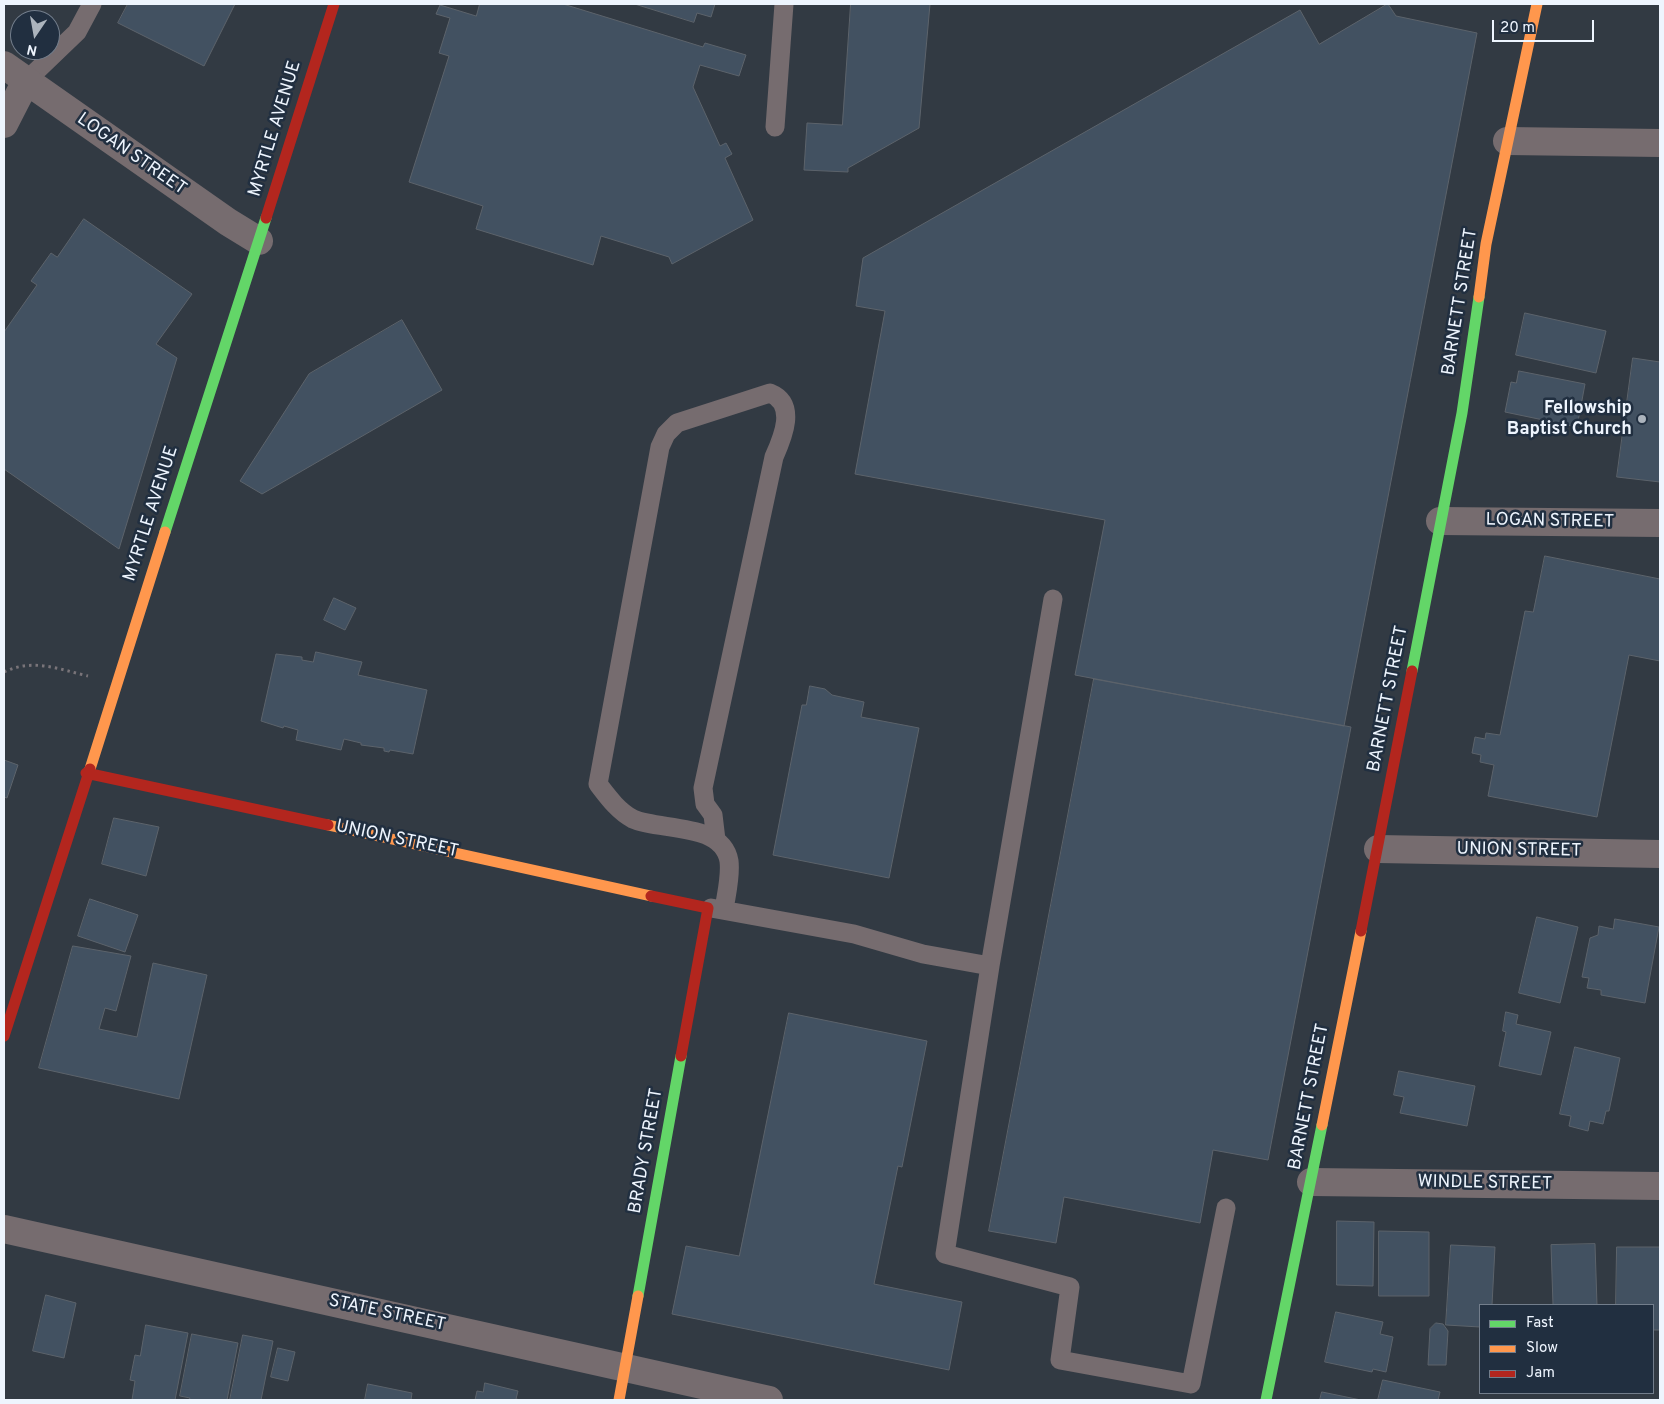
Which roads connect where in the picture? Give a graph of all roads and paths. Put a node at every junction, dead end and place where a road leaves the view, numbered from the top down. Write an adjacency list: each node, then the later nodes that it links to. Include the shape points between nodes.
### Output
1 (92, 4): 6 (lane, via 77,32)
2 (334, 4): 11 (street, MYRTLE AVENUE)
3 (784, 4): 8 (lane)
4 (1537, 4): 9 (street, BARNETT STREET)
5 (4, 65): 6 (street, LOGAN STREET)
6 (26, 81): 7 (street); 11 (street, LOGAN STREET)
7 (4, 124)
8 (775, 127)
9 (1508, 141): 10 (street); 12 (street, BARNETT STREET, via 1486,244 1462,413)
10 (1660, 143)
11 (259, 241): 16 (street, MYRTLE AVENUE)
12 (1440, 521): 13 (street, LOGAN STREET); 19 (street, BARNETT STREET)
13 (1660, 523)
14 (1052, 599): 22 (lane)
15 (4, 671): 16 (path, via 23,664 47,665)
16 (117, 682): 17 (street, MYRTLE AVENUE)
17 (86, 773): 21 (street, UNION STREET); 23 (street, MYRTLE AVENUE)
18 (716, 840): 18 (lane, via 697,832 635,820 616,806 598,784 660,447 666,434 677,423 770,393 779,396 783,402 786,423 774,457 703,788 705,804 713,816); 21 (lane, via 729,860)
19 (1378, 849): 20 (street, UNION STREET); 24 (street, BARNETT STREET)
20 (1660, 854)
21 (716, 909): 22 (lane, via 854,934 923,954); 28 (street, BRADY STREET)
22 (990, 966): 26 (lane, via 945,1254 1070,1287 1060,1360 1191,1384)
23 (4, 1036)
24 (1311, 1182): 25 (street, WINDLE STREET); 31 (street, BARNETT STREET)
25 (1660, 1186)
26 (1226, 1208)
27 (4, 1229): 28 (street, STATE STREET)
28 (626, 1367): 29 (street, BRADY STREET); 30 (street, STATE STREET)
29 (619, 1400)
30 (769, 1400)
31 (1266, 1400)

